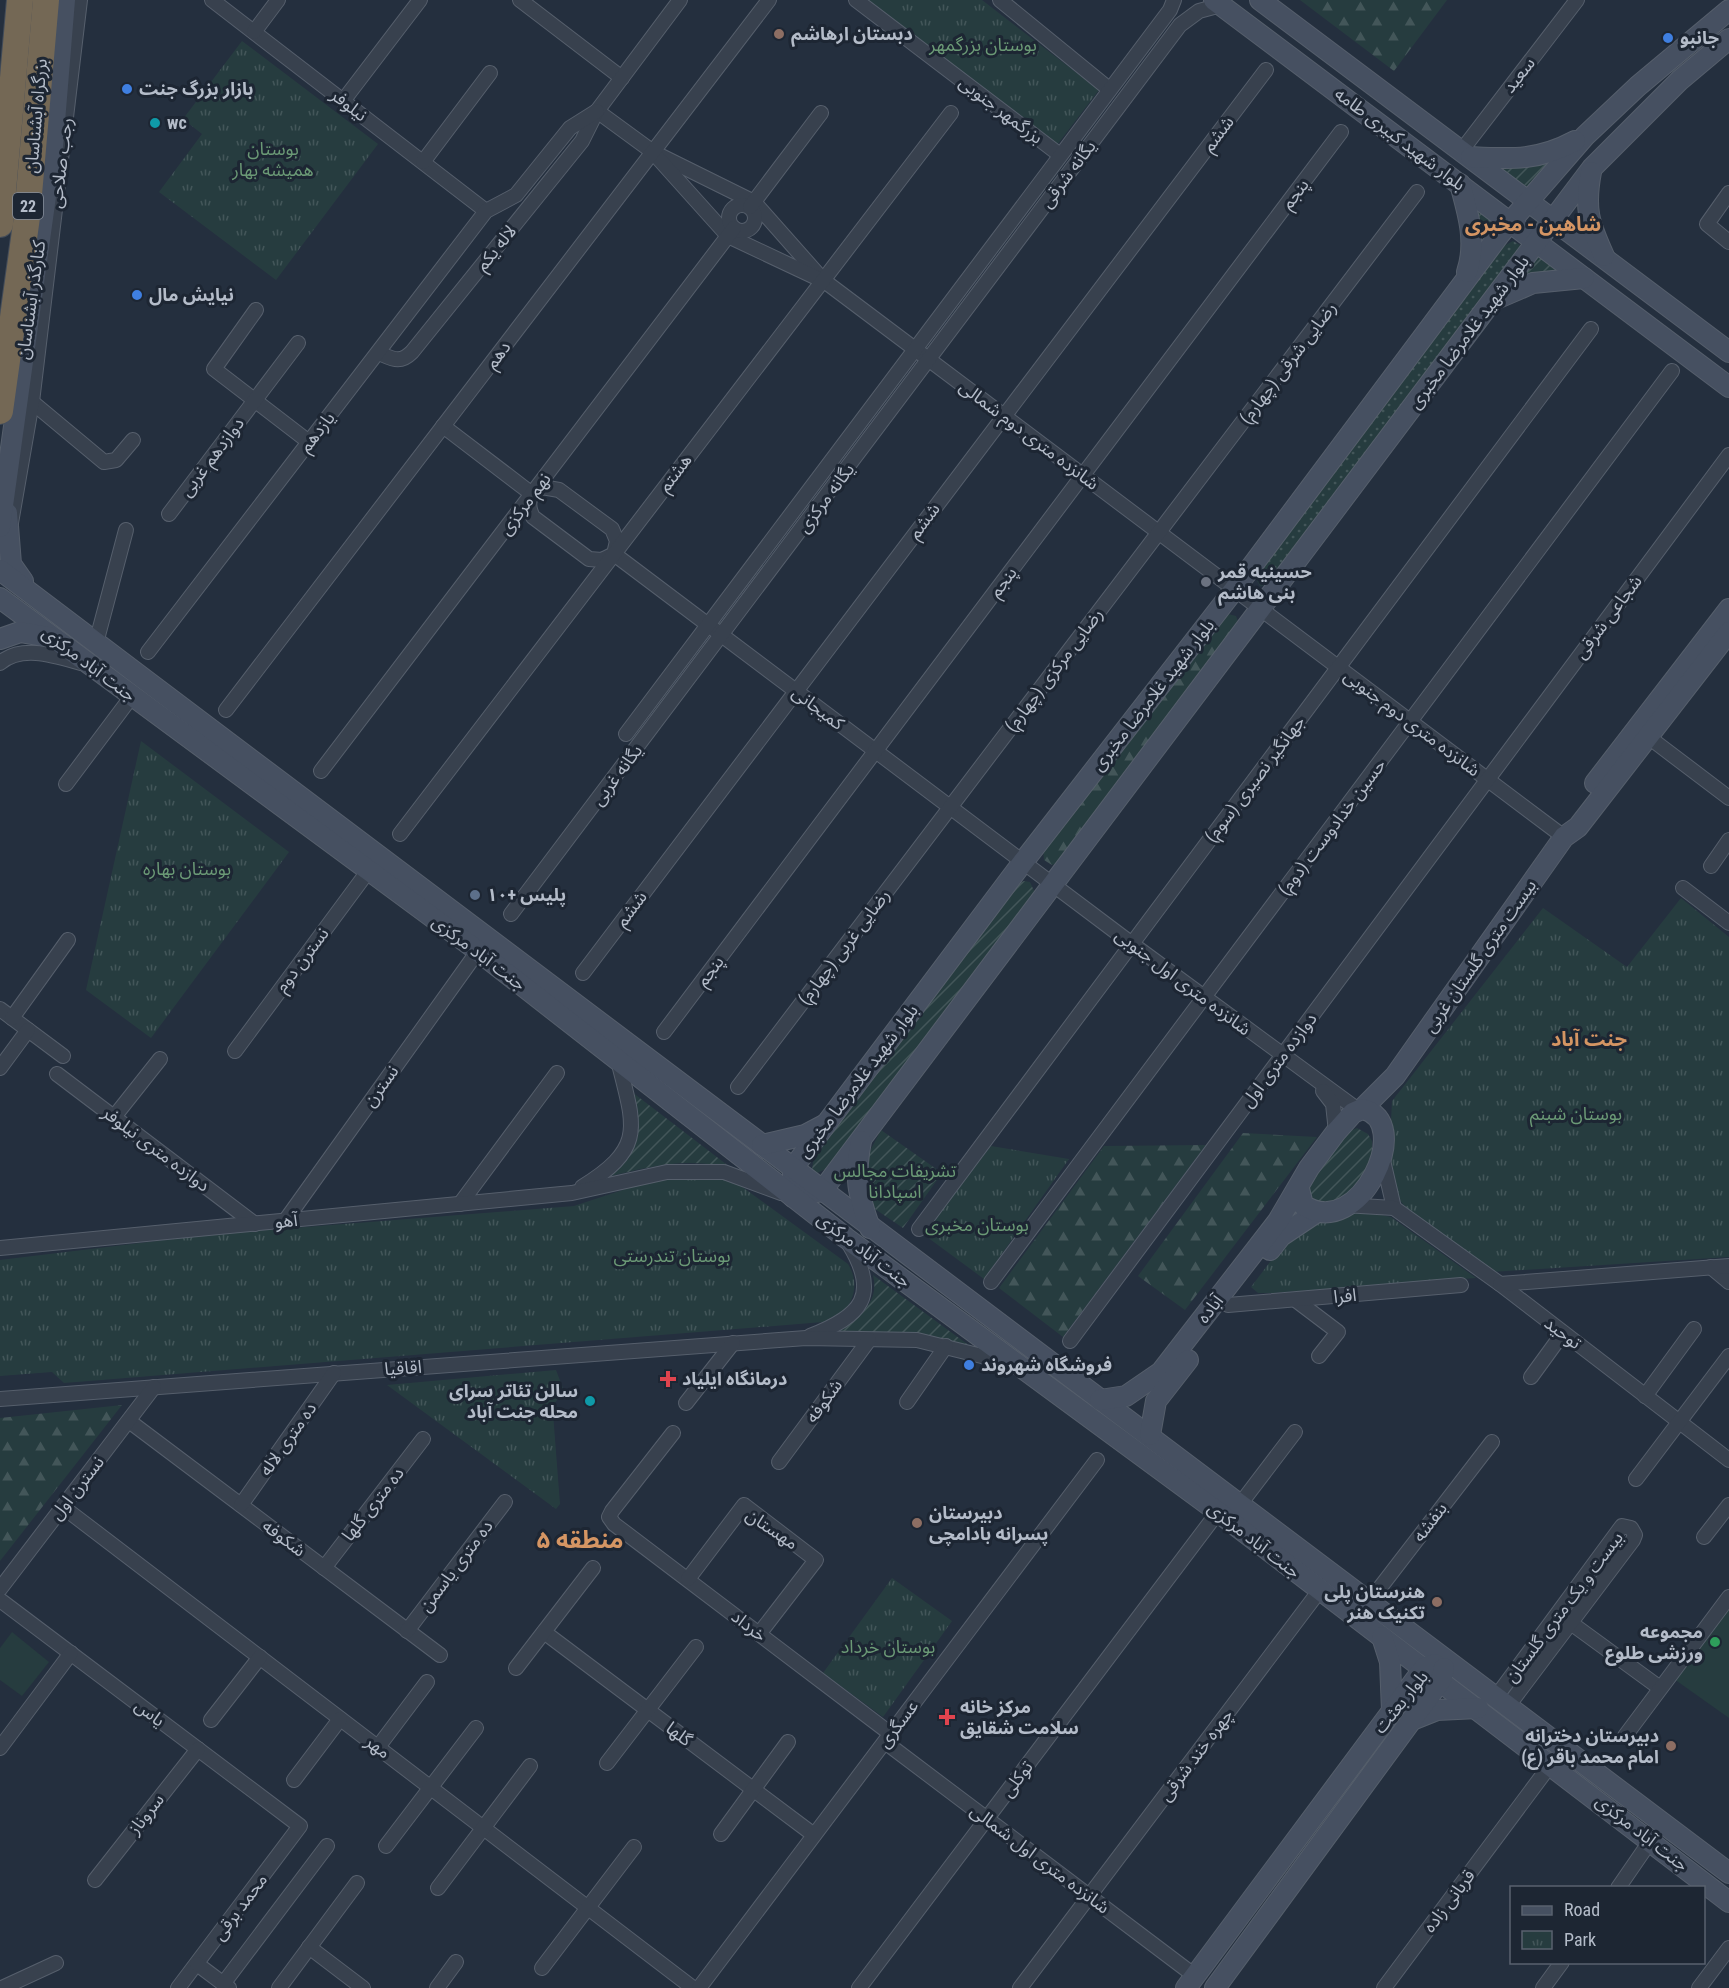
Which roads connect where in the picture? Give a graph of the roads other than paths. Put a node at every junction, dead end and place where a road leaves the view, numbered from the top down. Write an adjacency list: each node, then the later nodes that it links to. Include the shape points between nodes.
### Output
1 (20, 0): 44 (highway, بزرگراه آبشناسان / 22)
2 (46, 0): 64 (highway, بزرگراه آبشناسان / 22, via 27,217)
3 (65, 0): 71 (main road, کنارگذر آبشناسان, via 53,146)
4 (80, 0): 63 (street, رجب صلاحی)
5 (212, 0): 19 (street, نیلوفر)
6 (278, 0): 19 (street)
7 (420, 0): 25 (street)
8 (520, 0): 17 (street)
9 (680, 0): 23 (street, لاله یکم)
10 (769, 0): 31 (street, دهم)
11 (856, 0): 33 (street, بزرگمهر جنوبی)
12 (1000, 0): 24 (street)
13 (1174, 0): 24 (street, یگانه شرقی)
14 (1260, 0): 32 (main road, بلوار شهید کبیری طامه)
15 (1577, 0): 32 (street, سعید)
16 (1217, 3): 36 (main road, بلوار شهید کبیری طامه); 59 (street, یگانه شرقی, via 1180,25)
17 (535, 5): 23 (street)
18 (1729, 9): 30 (main road, بلوار شهید غلامرضا مخبری)
19 (254, 32): 25 (street, نیلوفر)
20 (1729, 39): 35 (main road, بلوار شهید غلامرضا مخبری, via 1671,88)
21 (1266, 70): 65 (street, ششم)
22 (490, 73): 34 (street)
23 (622, 78): 26 (street, لاله یکم)
24 (1110, 89): 33 (street, یگانه شرقی)
25 (344, 101): 34 (street, نیلوفر)
26 (597, 111): 31 (street, شانزده متری دوم شمالی); 41 (street, لاله یکم, via 570,128 516,195); 58 (street, لاله یکم, via 582,141 405,360 397,361)
27 (821, 113): 40 (street)
28 (951, 113): 51 (street, هشتم)
29 (1341, 132): 70 (street, پنجم)
30 (1585, 136): 32 (main road, via 1557,151 1526,159); 39 (main road, بلوار شهید غلامرضا مخبری)
31 (653, 152): 40 (street, شانزده متری دوم شمالی); 45 (street, شانزده متری دوم شمالی); 66 (street, دهم)
32 (1466, 154): 39 (main road, بلوار شهید کبیری طامه)
33 (1060, 155): 56 (street, یگانه شرقی)
34 (423, 162): 41 (street, نیلوفر)
35 (1592, 168): 42 (main road, بلوار شهید غلامرضا مخبری); 48 (main road, via 1586,196 1588,219)
36 (1460, 184): 43 (main road, بلوار شهید کبیری طامه); 50 (main road, via 1472,233)
37 (1417, 192): 76 (street, رضایی شرقی (چهارم))
38 (1729, 193): 47 (street, via 1707,224)
39 (1528, 200): 42 (main road, بلوار شهید کبیری طامه); 43 (main road, بلوار شهید غلامرضا مخبری)
40 (752, 205): 45 (street, via 752,225); 51 (street, شانزده متری دوم شمالی)
41 (486, 210): 58 (street, یازدهم)
42 (1553, 219): 46 (main road, بلوار شهید غلامرضا مخبری); 48 (main road, بلوار شهید کبیری طامه)
43 (1510, 222): 46 (main road, بلوار شهید کبیری طامه); 50 (main road, بلوار شهید غلامرضا مخبری)
44 (0, 224)
45 (731, 232): 51 (street, شانزده متری دوم شمالی); 72 (street, نهم مرکزی)
46 (1537, 242): 49 (main road, بلوار شهید کبیری طامه); 52 (main road, بلوار شهید غلامرضا مخبری)
47 (1729, 242)
48 (1605, 258): 57 (main road, بلوار شهید کبیری طامه)
49 (1584, 278): 52 (main road, via 1533,283); 61 (main road, بلوار شهید کبیری طامه)
50 (1465, 279): 79 (main road, بلوار شهید غلامرضا مخبری)
51 (823, 280): 56 (street, شانزده متری دوم شمالی); 77 (street, هشتم)
52 (1493, 301): 82 (main road, بلوار شهید غلامرضا مخبری)
53 (256, 310): 62 (street, via 214,369)
54 (1590, 329): 93 (street, جهانگیر نصیری (سوم))
55 (298, 343): 62 (street, دوازدهم غربی)
56 (916, 350): 59 (street, شانزده متری دوم شمالی); 84 (street, یگانه مرکزی)
57 (1729, 352)
58 (379, 353): 68 (street, یازدهم)
59 (929, 360): 65 (street, شانزده متری دوم شمالی); 86 (street, یگانه مرکزی)
60 (1672, 371): 97 (street, حسین خدادوست (دوم))
61 (1729, 387)
62 (255, 400): 68 (street); 73 (street, دوازدهم غربی)
63 (32, 402): 67 (street, via 104,462 116,460); 75 (street, رجب صلاحی, via 22,472)
64 (0, 411)
65 (1004, 416): 70 (street, شانزده متری دوم شمالی); 94 (street, ششم)
66 (443, 426): 72 (street); 96 (street, دهم)
67 (133, 440)
68 (309, 442): 90 (street, یازدهم)
69 (1729, 455): 104 (street, شجاعی شرقی)
70 (1083, 476): 76 (street, شانزده متری دوم شمالی); 100 (street, پنجم)
71 (5, 477): 75 (main road, کنارگذر آبشناسان)
72 (532, 494): 77 (street, via 530,512 589,559 602,560); 77 (street, via 542,487 554,487 607,525 617,541); 102 (street, نهم مرکزی)
73 (169, 514)
74 (126, 530): 89 (street)
75 (4, 533): 83 (main road, کنارگذر آبشناسان, via 16,574)
76 (1158, 533): 79 (street, شانزده متری دوم شمالی); 107 (street, رضایی مرکزی (چهارم))
77 (614, 554): 84 (street, کمیجانی); 108 (street, هشتم)
78 (0, 570): 83 (main road, جنت آباد مرکزی)
79 (1234, 590): 82 (street, شانزده متری دوم جنوبی); 111 (main road, بلوار شهید غلامرضا مخبری)
80 (0, 598): 87 (main road, جنت آباد مرکزی)
81 (1729, 609): 98 (main road, بیست متری گلستان غربی)
82 (1260, 610): 93 (street, شانزده متری دوم جنوبی); 114 (main road, بلوار شهید غلامرضا مخبری)
83 (65, 619): 89 (main road, جنت آباد مرکزی)
84 (708, 625): 86 (street, کمیجانی); 99 (street, یگانه غربی)
85 (1729, 632): 98 (main road, بیست متری گلستان غربی)
86 (723, 636): 94 (street, کمیجانی); 116 (street, یگانه غربی)
87 (54, 638): 88 (main road, via 20,632); 92 (main road, جنت آباد مرکزی)
88 (0, 639)
89 (96, 643): 101 (main road, جنت آباد مرکزی)
90 (148, 652)
91 (0, 663): 92 (street, via 11,656 33,653)
92 (90, 665): 95 (main road, جنت آباد مرکزی)
93 (1338, 668): 97 (street, شانزده متری دوم جنوبی); 119 (street, جهانگیر نصیری (سوم))
94 (796, 691): 100 (street, کمیجانی); 121 (street, ششم)
95 (132, 696): 103 (main road, جنت آباد مرکزی); 105 (street)
96 (226, 710)
97 (1410, 722): 104 (street, شانزده متری دوم جنوبی); 122 (street, حسین خدادوست (دوم))
98 (1642, 733): 106 (street); 109 (main road, بیست متری گلستان غربی, via 1578,827)
99 (626, 734)
100 (876, 751): 107 (street, کمیجانی); 126 (street, پنجم)
101 (246, 755): 103 (main road); 142 (main road, جنت آباد مرکزی)
102 (321, 771)
103 (234, 772): 113 (main road, جنت آباد مرکزی)
104 (1488, 779): 109 (street, شانزده متری دوم جنوبی); 129 (street, دوازده متری اول)
105 (66, 783)
106 (1729, 798)
107 (950, 807): 111 (street, کمیجانی); 136 (street, رضایی غربی (چهارم))
108 (400, 834)
109 (1564, 837): 137 (main road, بیست متری گلستان غربی)
110 (1729, 840): 112 (street)
111 (1023, 862): 114 (street, شانزده متری اول جنوبی); 139 (main road, بلوار شهید غلامرضا مخبری)
112 (1711, 866)
113 (369, 870): 120 (main road, جنت آباد مرکزی); 127 (street, نسترن دوم)
114 (1053, 885): 119 (street, شانزده متری اول جنوبی); 141 (main road, بلوار شهید غلامرضا مخبری)
115 (1683, 888): 117 (street)
116 (511, 914)
117 (1729, 923)
118 (68, 940): 124 (street)
119 (1132, 944): 122 (street, شانزده متری اول جنوبی); 156 (street, جهانگیر نصیری (سوم))
120 (478, 951): 131 (main road, جنت آباد مرکزی); 153 (street, نسترن)
121 (583, 972)
122 (1204, 998): 129 (street, شانزده متری اول جنوبی); 161 (street, حسین خدادوست (دوم))
123 (0, 1009): 124 (street)
124 (12, 1018): 125 (street)
125 (28, 1030): 128 (street); 132 (street)
126 (664, 1032)
127 (235, 1051)
128 (63, 1056)
129 (1282, 1056): 135 (street, شانزده متری اول جنوبی); 171 (street, دوازده متری اول)
130 (160, 1059): 138 (street)
131 (618, 1060): 147 (street, via 632,1119 629,1140 609,1170); 148 (main road, جنت آباد مرکزی)
132 (0, 1068)
133 (556, 1073): 149 (street)
134 (57, 1074): 138 (street, دوازده متری نیلوفر)
135 (1314, 1080): 137 (street, شانزده متری اول جنوبی); 140 (street, شانزده متری اول جنوبی, via 1333,1104)
136 (738, 1087)
137 (1366, 1113): 140 (main road, آباده); 143 (main road)
138 (114, 1117): 154 (street, دوازده متری نیلوفر)
139 (827, 1124): 142 (main road, via 805,1135); 144 (main road, بلوار شهید غلامرضا مخبری)
140 (1336, 1132): 145 (main road, آباده, via 1309,1168)
141 (862, 1136): 146 (main road, بلوار شهید غلامرضا مخبری); 155 (main road, via 857,1161 858,1194)
142 (762, 1145): 144 (main road, جنت آباد مرکزی)
143 (1382, 1156): 150 (main road, via 1366,1188); 151 (street)
144 (793, 1168): 146 (main road, جنت آباد مرکزی); 148 (main road, بلوار شهید غلامرضا مخبری)
145 (1299, 1189): 152 (main road, via 1303,1205); 180 (main road, آباده, via 1169,1362)
146 (822, 1191): 148 (main road); 155 (main road, جنت آباد مرکزی)
147 (572, 1193): 148 (street, آهو, via 651,1174 705,1170 724,1172); 149 (street, آهو)
148 (794, 1197): 157 (main road, جنت آباد مرکزی)
149 (460, 1204): 153 (street, آهو)
150 (1344, 1205): 151 (street); 152 (main road, آباده)
151 (1395, 1208): 163 (street, توحید)
152 (1317, 1212): 166 (main road, آباده, via 1281,1236)
153 (285, 1221): 154 (street, آهو)
154 (255, 1224): 158 (street, آهو)
155 (870, 1228): 183 (main road, جنت آباد مرکزی)
156 (919, 1229)
157 (846, 1238): 169 (street, via 865,1276 863,1297 842,1322); 176 (main road, جنت آباد مرکزی)
158 (0, 1248)
159 (1729, 1266): 160 (street)
160 (1711, 1267): 162 (street); 163 (street)
161 (991, 1282)
162 (1729, 1282)
163 (1500, 1284): 168 (street, توحید)
164 (1461, 1285): 165 (street, افرا)
165 (1297, 1300): 166 (street, افرا); 174 (street, via 1338,1332)
166 (1228, 1305): 180 (main road, آباده)
167 (1694, 1329): 181 (street)
168 (1563, 1333): 178 (street); 181 (street, توحید)
169 (806, 1338): 170 (street); 172 (street, اقاقیا)
170 (869, 1340): 173 (street, via 917,1340); 195 (street, شکوفه)
171 (1070, 1341)
172 (733, 1343): 177 (street, اقاقیا); 185 (street)
173 (946, 1346): 176 (street); 184 (street)
174 (1319, 1356)
175 (1729, 1356): 187 (street)
176 (1021, 1366): 202 (main road, جنت آباد مرکزی)
177 (334, 1373): 179 (street, اقاقیا); 199 (street, ده متری لاله)
178 (1531, 1377)
179 (154, 1387): 182 (street, اقاقیا); 186 (street, نسترن اول)
180 (1155, 1388): 183 (main road, آباده); 190 (main road, آباده)
181 (1646, 1396): 187 (street, توحید)
182 (0, 1399)
183 (1100, 1400): 190 (main road, جنت آباد مرکزی)
184 (907, 1402)
185 (686, 1403)
186 (129, 1421): 199 (street, شکوفه); 201 (street, نسترن اول)
187 (1678, 1421): 194 (street, توحید); 196 (street)
188 (1295, 1432): 198 (street)
189 (673, 1433): 206 (street, خرداد, via 609,1517)
190 (1150, 1436): 198 (main road, جنت آباد مرکزی)
191 (423, 1439): 204 (street, ده متری گلها)
192 (1492, 1442): 211 (street, بنفشه)
193 (1097, 1460): 237 (street, عسگری)
194 (1729, 1460)
195 (779, 1462)
196 (1636, 1479)
197 (505, 1502): 214 (street, ده متری یاسمن)
198 (1241, 1503): 211 (main road, جنت آباد مرکزی)
199 (241, 1505): 204 (street, شکوفه)
200 (1729, 1505): 203 (street)
201 (63, 1507): 207 (street, نسترن اول); 221 (street, مهر)
202 (1218, 1512): 208 (main road, جنت آباد مرکزی); 248 (street, توکلی)
203 (1704, 1537)
204 (324, 1568): 214 (street, شکوفه)
205 (593, 1568): 215 (street)
206 (688, 1579): 216 (street, خرداد); 216 (street, مهستان, via 744,1505 816,1560)
207 (0, 1589)
208 (1320, 1590): 217 (main road, جنت آباد مرکزی); 262 (street, چهره خند شرقی)
209 (1729, 1597): 227 (street)
210 (0, 1600): 219 (street, یاس)
211 (1369, 1602): 222 (main road, جنت آباد مرکزی)
212 (1557, 1613): 213 (street); 213 (street, بیست و یک متری گلستان, via 1622,1526 1631,1528 1633,1540); 228 (street, بیست و یک متری گلستان)
213 (1569, 1622): 227 (street); 228 (street, بیست و یک متری گلستان)
214 (407, 1631): 220 (street, شکوفه)
215 (544, 1632): 223 (street); 230 (street, گلها)
216 (759, 1634): 237 (street, خرداد)
217 (1382, 1637): 224 (main road, جنت آباد مرکزی); 231 (main road, via 1390,1662)
218 (696, 1647): 230 (street)
219 (71, 1653): 240 (street); 241 (street, یاس)
220 (440, 1655)
221 (260, 1657): 232 (street, مهر); 233 (street)
222 (1446, 1660): 224 (main road, بلوار بعثت); 225 (main road, بلوار بعثت); 228 (main road, جنت آباد مرکزی)
223 (516, 1668)
224 (1424, 1668): 225 (main road, جنت آباد مرکزی); 231 (main road, بلوار بعثت)
225 (1441, 1680): 229 (main road, جنت آباد مرکزی); 234 (main road, بلوار بعثت)
226 (427, 1682): 239 (street)
227 (1660, 1689): 236 (street)
228 (1502, 1702): 257 (main road, جنت آباد مرکزی)
229 (1478, 1708): 234 (main road, via 1437,1710); 243 (main road, جنت آباد مرکزی)
230 (648, 1710): 242 (street); 247 (street, گلها)
231 (1392, 1711): 272 (main road, بلوار بعثت)
232 (340, 1719): 239 (street, مهر); 245 (street)
233 (211, 1720)
234 (1412, 1720): 283 (main road, بلوار بعثت)
235 (476, 1728): 246 (street)
236 (1625, 1736)
237 (888, 1738): 248 (street, شانزده متری اول شمالی); 252 (street, عسگری)
238 (788, 1743): 247 (street)
239 (378, 1747): 246 (street, مهر)
240 (0, 1748)
241 (198, 1749): 249 (street, یاس); 258 (street, سروناز)
242 (607, 1763)
243 (1551, 1764): 253 (main road, جنت آباد مرکزی); 284 (street, قربانی زاده)
244 (530, 1766): 250 (street)
245 (294, 1780)
246 (430, 1788): 250 (street, مهر); 255 (street)
247 (753, 1790): 251 (street); 252 (street, گلها)
248 (987, 1819): 262 (street, شانزده متری اول شمالی); 281 (street, توکلی)
249 (300, 1826): 269 (street, محمد برقی)
250 (484, 1828): 261 (street); 264 (street, مهر)
251 (721, 1834)
252 (814, 1835): 280 (street, عسگری)
253 (1651, 1840): 260 (street); 263 (main road, جنت آباد مرکزی)
254 (327, 1846): 273 (street, محمد برقی)
255 (386, 1846)
256 (634, 1847): 264 (street)
257 (1729, 1873)
258 (95, 1880)
259 (357, 1883): 265 (street)
260 (1619, 1886)
261 (438, 1888)
262 (1089, 1897): 272 (street, شانزده متری اول شمالی); 282 (street, چهره خند شرقی)
263 (1729, 1902)
264 (588, 1908): 271 (street); 279 (street, مهر)
265 (309, 1947): 276 (street); 277 (street)
266 (1729, 1948): 286 (street)
267 (456, 1962): 278 (street)
268 (56, 1963): 274 (street)
269 (197, 1964): 273 (street); 275 (street, محمد برقی)
270 (1561, 1964): 285 (street)
271 (542, 1968)
272 (1197, 1984)
273 (226, 1986)
274 (2, 1988)
275 (178, 1988)
276 (279, 1988)
277 (363, 1988)
278 (437, 1988)
279 (693, 1988)
280 (699, 1988)
281 (860, 1988)
282 (1020, 1988)
283 (1215, 1988)
284 (1384, 1988)
285 (1543, 1988)
286 (1699, 1988)

